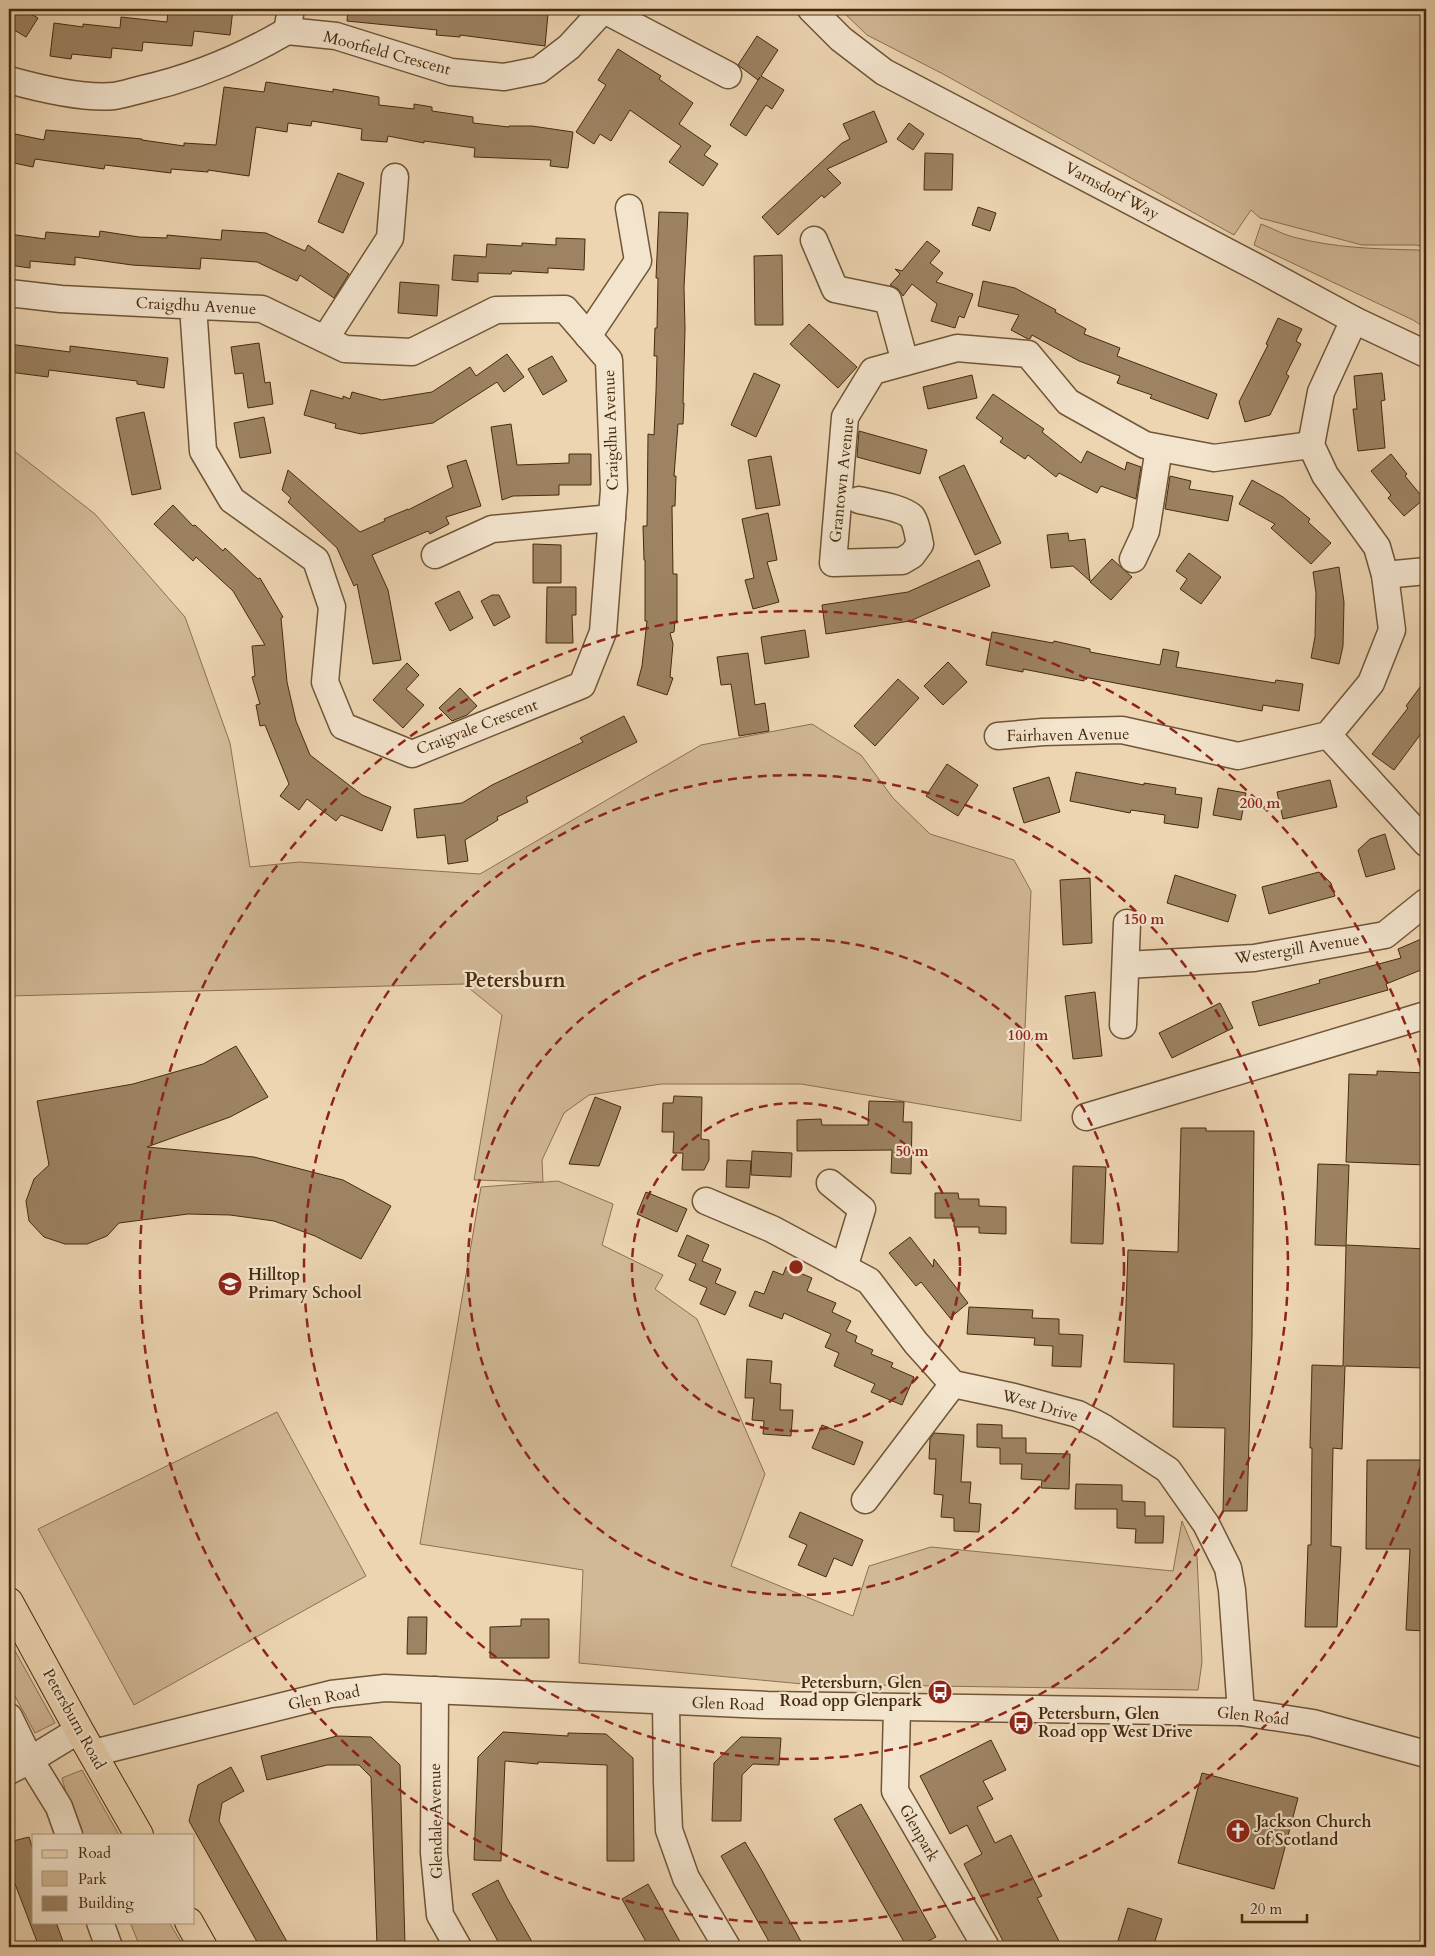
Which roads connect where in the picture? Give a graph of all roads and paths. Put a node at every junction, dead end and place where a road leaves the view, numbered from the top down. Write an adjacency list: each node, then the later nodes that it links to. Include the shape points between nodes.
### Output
1 (604, 9): 3 (street, Moorfield Crescent, via 570,47 539,70 504,77 451,72); 4 (street)
2 (810, 9): 11 (street, Varnsdorf Way, via 841,39 884,72)
3 (289, 20): 5 (street, via 253,51 180,80 113,96 75,94)
4 (728, 75)
5 (9, 80)
6 (395, 177): 13 (street, via 390,238)
7 (629, 208): 12 (street, via 638,261)
8 (814, 240): 15 (street, via 835,289 888,300)
9 (9, 293): 10 (street, Craigdhu Avenue)
10 (194, 306): 13 (street, Craigdhu Avenue, via 262,309); 24 (street, Craigvale Crescent, via 202,451 232,500 316,560 332,607 325,682 343,726 412,754 582,686)
11 (1354, 320): 14 (street, Varnsdorf Way); 16 (street, via 1321,392)
12 (588, 336): 13 (street, Craigdhu Avenue, via 565,309 496,310 412,352 345,349); 19 (street, Craigdhu Avenue, via 609,360 614,490)
13 (325, 339)
14 (1426, 354)
15 (905, 362): 17 (street, Grantown Avenue, via 957,348 1028,354 1068,402 1145,445); 18 (street, Grantown Avenue, via 873,371 846,417 833,563 902,561 912,555 920,544 912,517)
16 (1311, 445): 17 (street, Grantown Avenue, via 1214,458); 23 (street, via 1326,475 1377,547)
17 (1159, 448): 21 (street, via 1146,531)
18 (858, 500)
19 (612, 518): 20 (street, via 492,529); 24 (street, Craigdhu Avenue)
20 (435, 555)
21 (1133, 558)
22 (1426, 571): 23 (street)
23 (1385, 575): 25 (street, via 1392,630 1371,683)
24 (604, 632)
25 (1328, 735): 26 (street, Fairhaven Avenue, via 1238,756 1122,730); 27 (street)
26 (998, 736)
27 (1426, 843)
28 (1426, 902): 30 (street, Westergill Avenue, via 1385,935 1254,958)
29 (1126, 923): 30 (street)
30 (1126, 965): 32 (street)
31 (1426, 1015): 33 (street)
32 (1124, 1025)
33 (1086, 1117)
34 (830, 1183): 36 (street, via 862,1209)
35 (706, 1201): 36 (street, via 772,1229)
36 (844, 1268): 37 (street, via 869,1281 916,1343)
37 (953, 1384): 38 (street); 43 (street, West Drive, via 1078,1414 1168,1470 1206,1524 1228,1568)
38 (865, 1500)
39 (9, 1602): 45 (main road, Petersburn Road)
40 (435, 1690): 41 (street, Glen Road); 46 (street, Glen Road, via 385,1688 331,1694); 55 (street, Glendale Avenue, via 434,1853 440,1915)
41 (666, 1701): 42 (street, Glen Road); 56 (street, via 666,1782 670,1830 686,1878)
42 (897, 1708): 43 (street, Glen Road); 57 (street, Glenpark, via 894,1791)
43 (1241, 1712): 47 (street, Glen Road, via 1313,1723)
44 (9, 1716): 48 (street)
45 (79, 1730): 46 (main road, Petersburn Road); 48 (street)
46 (93, 1753): 50 (main road, Petersburn Road)
47 (1426, 1754)
48 (19, 1766): 49 (street, via 59,1807)
49 (69, 1834)
50 (138, 1834)
51 (101, 1924): 53 (street)
52 (190, 1924): 54 (main road)
53 (110, 1947)
54 (204, 1947)
55 (458, 1947)
56 (728, 1947)
57 (986, 1947)

